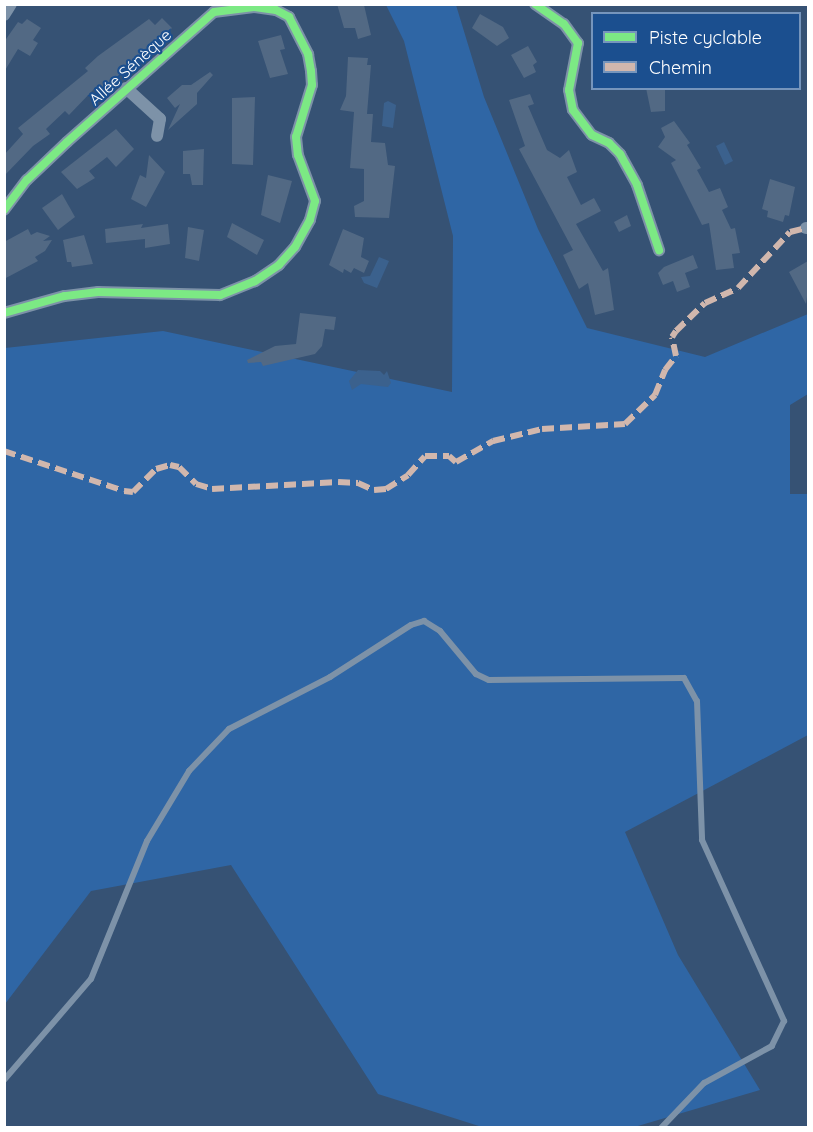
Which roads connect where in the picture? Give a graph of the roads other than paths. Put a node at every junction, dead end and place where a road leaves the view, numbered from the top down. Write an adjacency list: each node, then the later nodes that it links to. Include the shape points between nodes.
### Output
1 (11, 4): 4 (street)
2 (535, 4): 8 (street, via 564,24 578,43 569,90 573,110 592,135 620,154 637,184)
3 (212, 8): 5 (street, Allée Sénèque); 9 (street, Allée Sénèque, via 276,10 289,17 308,54 312,85 296,137 298,155 315,201 295,247 279,265 255,281 220,295 98,292 64,296)
4 (4, 15)
5 (126, 88): 6 (street, via 160,119); 7 (street, Allée Sénèque, via 27,180)
6 (157, 136)
7 (4, 210)
8 (659, 250)
9 (4, 313)
10 (4, 1080): 11 (lane, via 91,979 147,841 189,771 229,729 330,677 424,621 440,631 476,674 489,680 684,678 697,701 702,840 784,1021 772,1046 704,1083)
11 (661, 1128)

